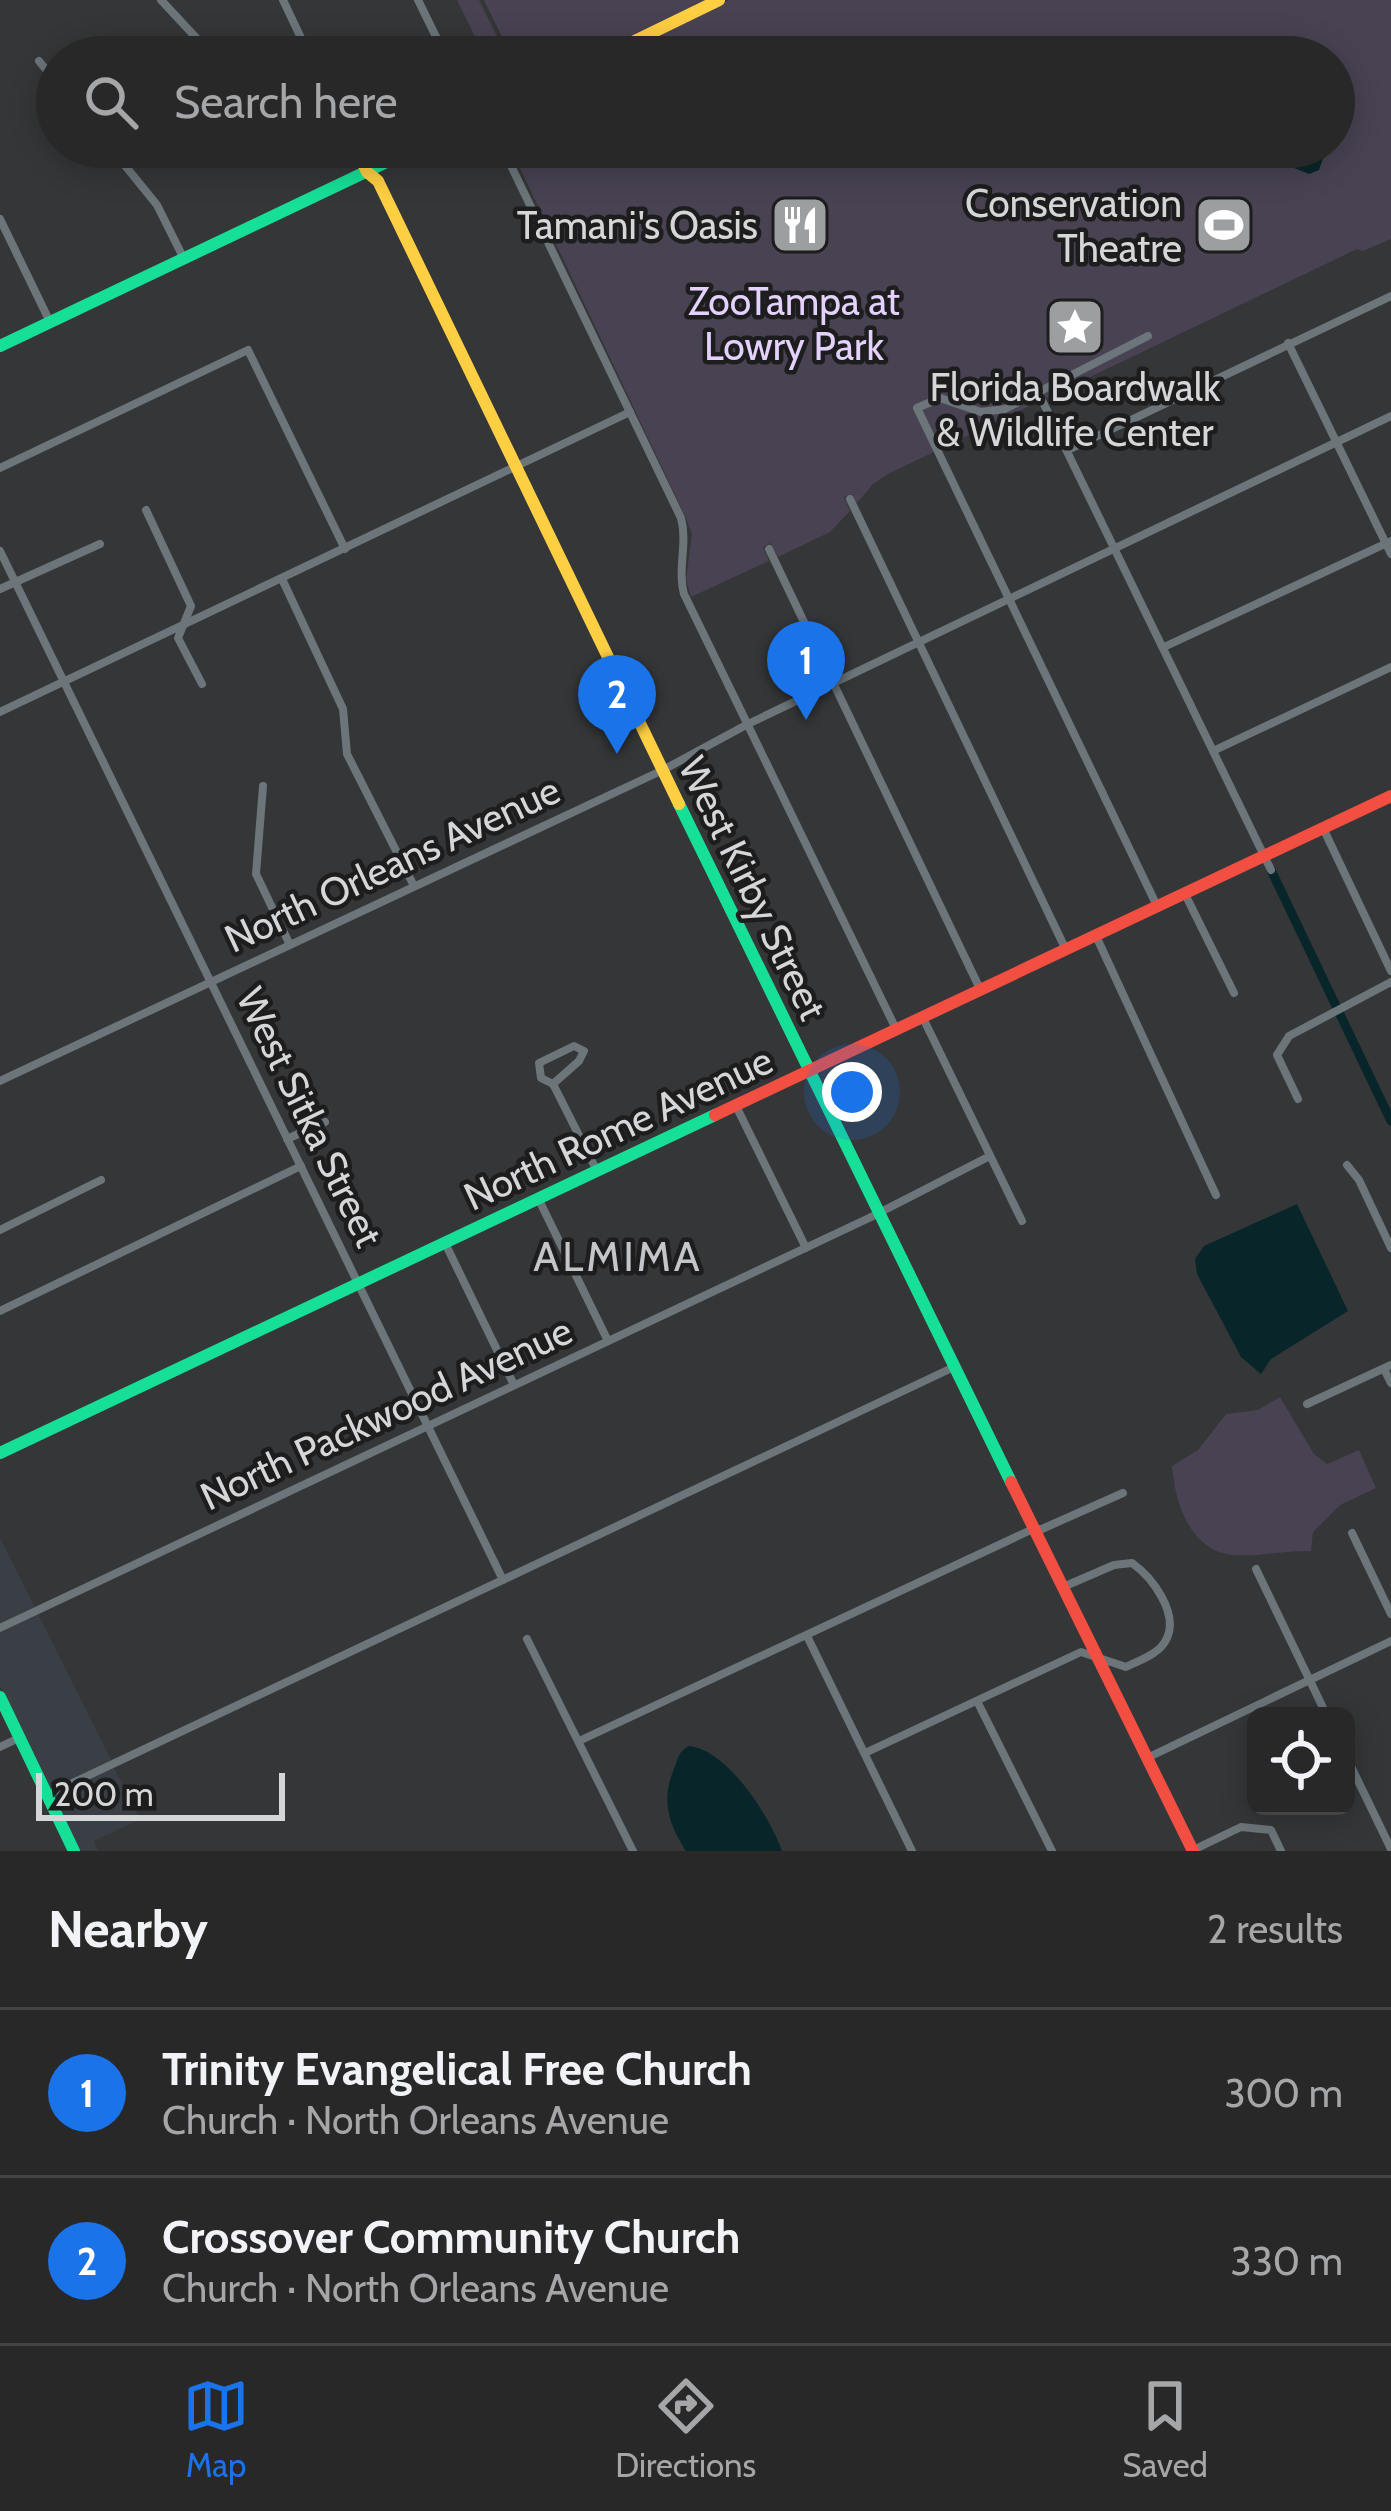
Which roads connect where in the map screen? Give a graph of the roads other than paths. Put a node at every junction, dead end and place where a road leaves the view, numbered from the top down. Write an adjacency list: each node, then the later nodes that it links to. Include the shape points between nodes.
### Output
1 (161, 0): 5 (street)
2 (283, 0): 6 (street)
3 (418, 0): 7 (street)
4 (719, 0): 8 (street)
5 (194, 36)
6 (300, 36)
7 (436, 36)
8 (645, 36)
9 (127, 168): 15 (street)
10 (365, 168): 13 (street, West Kirby Street)
11 (375, 168): 13 (street)
12 (512, 168): 22 (street)
13 (367, 172): 15 (street); 26 (street, West Kirby Street)
14 (0, 219): 17 (street)
15 (184, 259): 17 (street)
16 (1391, 296): 19 (street)
17 (50, 322): 20 (street)
18 (1148, 336): 21 (street)
19 (1288, 343): 24 (street); 25 (street)
20 (0, 346)
21 (1038, 392): 25 (street); 39 (street, via 1004,409 981,412 940,398 917,408)
22 (630, 412): 26 (street); 48 (street, via 681,518 684,594)
23 (1391, 416): 24 (street, North Orleans Avenue)
24 (1336, 442): 31 (street); 32 (street, North Orleans Avenue)
25 (1067, 450): 32 (street)
26 (517, 467): 33 (street); 50 (street, West Kirby Street)
27 (0, 468): 33 (street, via 248,350)
28 (850, 500): 41 (street)
29 (146, 510): 40 (street, via 191,606)
30 (100, 544): 37 (street)
31 (1389, 546): 42 (street)
32 (1114, 547): 39 (street, North Orleans Avenue); 42 (street)
33 (345, 549): 36 (street)
34 (769, 549): 45 (street)
35 (0, 551): 37 (street, West Sitka Street)
36 (282, 579): 40 (street); 56 (street, via 343,709 346,754)
37 (15, 582): 38 (street); 44 (street, West Sitka Street)
38 (0, 589)
39 (1010, 599): 41 (street, North Orleans Avenue); 58 (street)
40 (181, 627): 44 (street); 46 (street, via 178,638)
41 (920, 644): 45 (street, North Orleans Avenue); 61 (street)
42 (1164, 647): 49 (street)
43 (1391, 667): 49 (street)
44 (62, 682): 47 (street); 64 (street, West Sitka Street)
45 (836, 683): 48 (street, North Orleans Avenue); 65 (street)
46 (202, 684)
47 (0, 712)
48 (748, 724): 50 (street, North Orleans Avenue); 68 (street)
49 (1214, 751): 54 (street)
50 (663, 770): 56 (street, North Orleans Avenue); 69 (street, West Kirby Street)
51 (263, 786): 60 (street, via 256,874)
52 (1391, 796): 53 (street, North Rome Avenue)
53 (1323, 828): 54 (street, North Rome Avenue); 62 (street)
54 (1264, 855): 55 (street); 57 (street, North Rome Avenue)
55 (1271, 870)
56 (414, 886): 60 (street, North Orleans Avenue)
57 (1185, 894): 58 (street, North Rome Avenue); 66 (street)
58 (1157, 908): 59 (street, North Rome Avenue)
59 (1096, 936): 61 (street, North Rome Avenue); 81 (street)
60 (290, 945): 64 (street, North Orleans Avenue)
61 (1066, 950): 65 (street, North Rome Avenue)
62 (1391, 971)
63 (1391, 982): 72 (street, via 1289,1036 1277,1055)
64 (209, 983): 70 (street, North Orleans Avenue); 75 (street, West Sitka Street)
65 (981, 991): 67 (street, North Rome Avenue)
66 (1234, 993)
67 (923, 1018): 68 (street, North Rome Avenue); 76 (street)
68 (898, 1031): 69 (street, North Rome Avenue)
69 (808, 1072): 73 (street, North Rome Avenue); 83 (street, West Kirby Street)
70 (0, 1082)
71 (553, 1084): 71 (street, via 541,1078 539,1063 581,1046 582,1058); 79 (street)
72 (1298, 1099)
73 (736, 1106): 79 (street, North Rome Avenue); 87 (street)
74 (325, 1122): 75 (street)
75 (287, 1139): 78 (street, West Sitka Street)
76 (990, 1156): 83 (street, North Packwood Avenue); 84 (street)
77 (1347, 1165): 88 (street)
78 (301, 1166): 89 (street, West Sitka Street); 90 (street)
79 (597, 1171): 82 (street, North Rome Avenue)
80 (101, 1180): 85 (street)
81 (1216, 1196)
82 (538, 1198): 86 (street, North Rome Avenue); 91 (street)
83 (878, 1214): 87 (street, North Packwood Avenue); 92 (street, West Kirby Street)
84 (1022, 1221)
85 (0, 1231)
86 (445, 1242): 89 (street, North Rome Avenue); 95 (street)
87 (806, 1248): 91 (street, North Packwood Avenue)
88 (1391, 1248)
89 (359, 1283): 97 (street, West Sitka Street); 98 (street, North Rome Avenue)
90 (0, 1311)
91 (608, 1341): 95 (street, North Packwood Avenue)
92 (954, 1367): 100 (street, West Kirby Street); 103 (street)
93 (1388, 1367): 94 (street); 96 (street)
94 (1391, 1383)
95 (514, 1385): 97 (street, North Packwood Avenue)
96 (1307, 1404)
97 (429, 1425): 103 (street, West Sitka Street); 106 (street, North Packwood Avenue)
98 (0, 1453)
99 (1123, 1492): 100 (street)
100 (1034, 1529): 104 (street, West Kirby Street); 107 (street)
101 (1352, 1533): 105 (street)
102 (1256, 1569): 111 (street)
103 (503, 1580): 121 (street)
104 (1063, 1587): 110 (street, West Kirby Street); 110 (street, via 1114,1565 1132,1563 1149,1575 1168,1614 1167,1639 1126,1667)
105 (1391, 1614)
106 (0, 1628)
107 (807, 1636): 116 (street); 118 (street)
108 (527, 1639): 116 (street)
109 (1391, 1641): 111 (street)
110 (1100, 1658): 113 (street, via 1082,1652); 119 (street, West Kirby Street)
111 (1310, 1681): 114 (street); 119 (street)
112 (0, 1697): 115 (street)
113 (977, 1700): 118 (street); 127 (street)
114 (1323, 1707)
115 (20, 1738): 117 (street); 121 (street)
116 (579, 1741): 125 (street)
117 (0, 1747)
118 (865, 1754): 126 (street)
119 (1148, 1758): 122 (street, West Kirby Street)
120 (1355, 1775): 123 (street)
121 (47, 1795): 124 (street)
122 (1193, 1850): 128 (street, via 1241,1827 1271,1830)
123 (1391, 1850)
124 (74, 1851)
125 (633, 1851)
126 (912, 1851)
127 (1052, 1851)
128 (1282, 1851)

